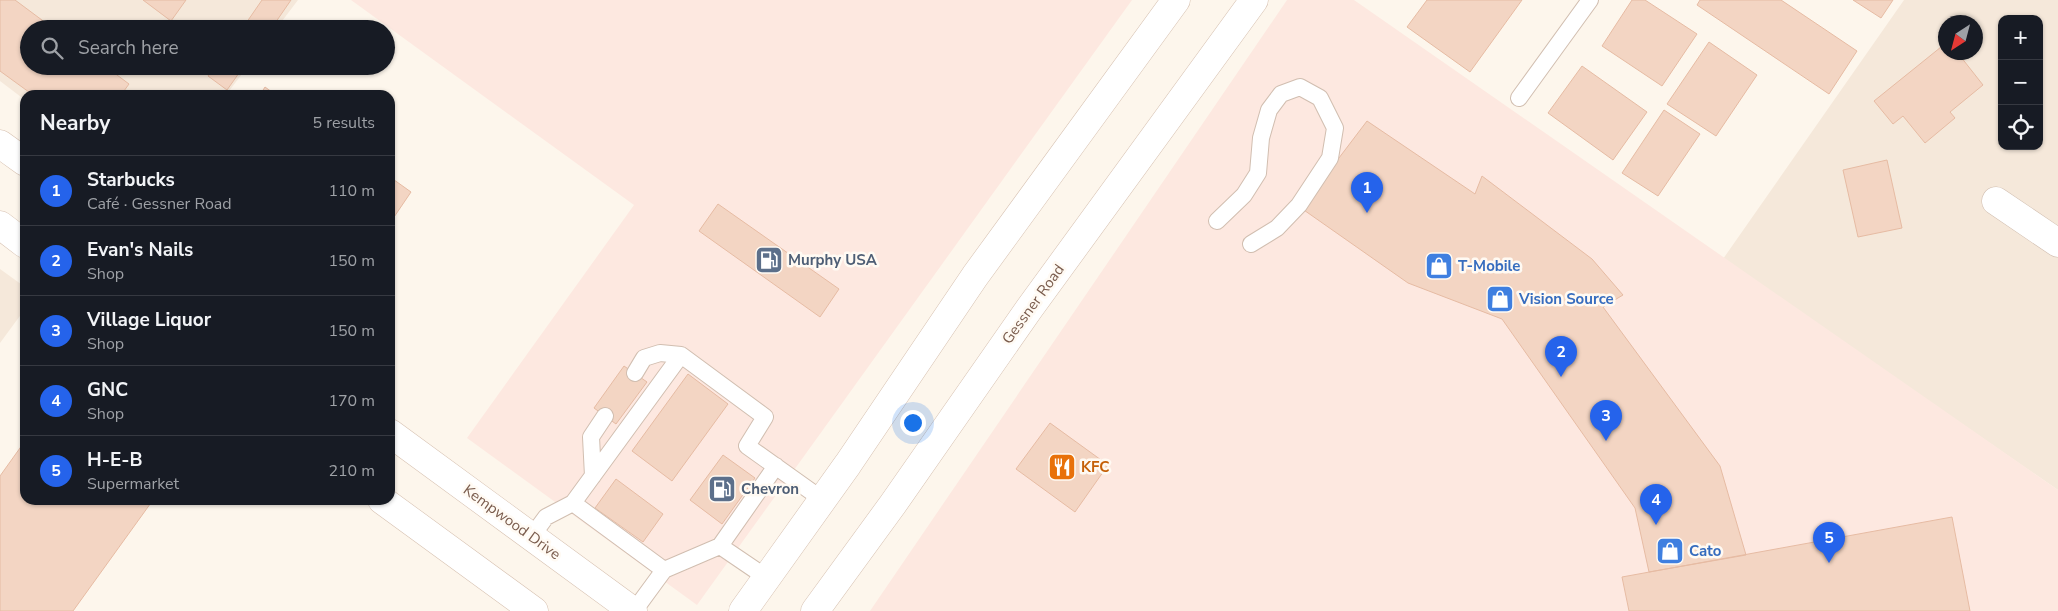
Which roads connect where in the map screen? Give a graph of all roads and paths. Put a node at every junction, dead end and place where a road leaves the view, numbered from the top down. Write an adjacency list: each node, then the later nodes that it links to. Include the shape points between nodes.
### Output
1 (1176, 0): 19 (main road, via 975,276)
2 (1254, 0): 29 (main road, Gessner Road)
3 (1590, 0): 4 (lane)
4 (1519, 98)
5 (0, 144): 6 (main road)
6 (20, 158)
7 (1996, 201): 11 (main road)
8 (1217, 221): 12 (lane, via 1244,196 1258,173 1261,138 1269,110 1281,94 1300,87 1320,98 1335,128 1330,158 1298,205 1277,228)
9 (0, 225): 10 (main road)
10 (20, 240)
11 (2058, 243)
12 (1251, 244)
13 (681, 355): 14 (lane, via 660,353 644,358); 17 (lane, via 765,417 747,446); 18 (lane)
14 (635, 373)
15 (605, 416): 18 (lane, via 591,437)
16 (395, 437): 22 (main road, Kempwood Drive)
17 (776, 466): 19 (lane); 23 (lane)
18 (593, 476): 20 (lane)
19 (823, 500): 25 (main road)
20 (573, 503): 22 (lane, via 546,517); 24 (lane)
21 (389, 505): 26 (main road)
22 (532, 536): 27 (main road, Kempwood Drive)
23 (720, 546): 24 (lane); 25 (lane)
24 (664, 570): 27 (lane)
25 (766, 578): 28 (main road)
26 (534, 611)
27 (634, 611)
28 (743, 611)
29 (815, 611)

